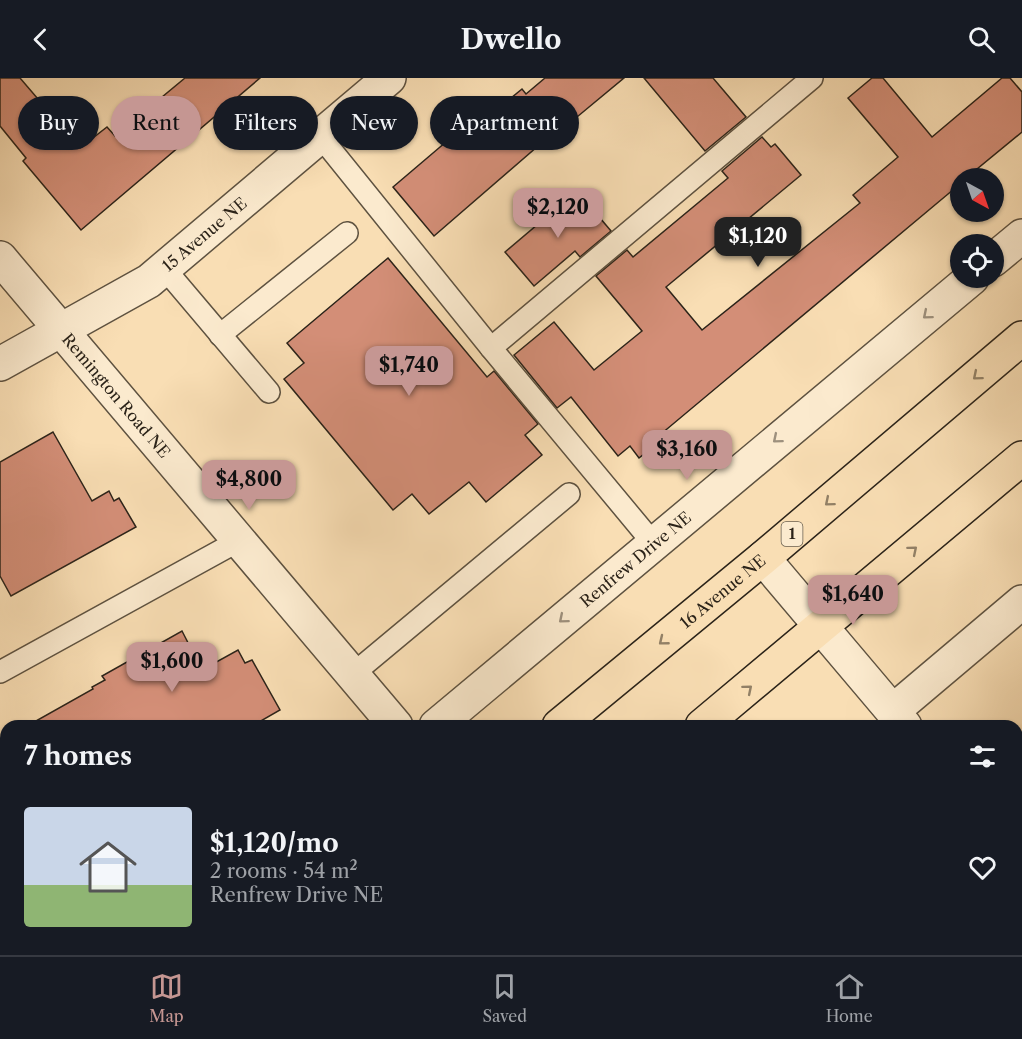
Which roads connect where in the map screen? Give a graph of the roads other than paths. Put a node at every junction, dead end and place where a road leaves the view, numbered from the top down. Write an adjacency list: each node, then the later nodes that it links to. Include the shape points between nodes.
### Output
1 (389, 78): 3 (street, 15 Avenue NE)
2 (812, 78): 13 (lane)
3 (320, 136): 8 (street, 15 Avenue NE); 13 (lane)
4 (347, 233): 11 (lane)
5 (1022, 236): 6 (street)
6 (1004, 251)
7 (0, 258): 10 (street, Remington Road NE)
8 (164, 268): 10 (street, 15 Avenue NE, via 149,281); 11 (lane)
9 (960, 288): 19 (street, Renfrew Drive NE, one-way to 19)
10 (62, 330): 14 (street, 15 Avenue NE); 18 (street, Remington Road NE)
11 (220, 335): 15 (lane)
12 (1022, 338): 20 (highway, 16 Avenue NE / 1, one-way to 20)
13 (490, 348): 19 (lane)
14 (0, 364)
15 (269, 392)
16 (1022, 458): 22 (highway, one-way to 16)
17 (569, 494): 24 (lane)
18 (240, 540): 23 (lane); 24 (street, Remington Road NE)
19 (653, 543): 27 (street, Renfrew Drive NE, one-way to 27)
20 (762, 558): 22 (street); 28 (highway, 16 Avenue NE / 1, one-way to 28)
21 (1022, 602): 25 (street)
22 (822, 628): 25 (street); 29 (highway, one-way to 22)
23 (0, 672)
24 (353, 674): 26 (street, Remington Road NE)
25 (899, 719)
26 (391, 720)
27 (443, 720)
28 (566, 720)
29 (709, 720)

